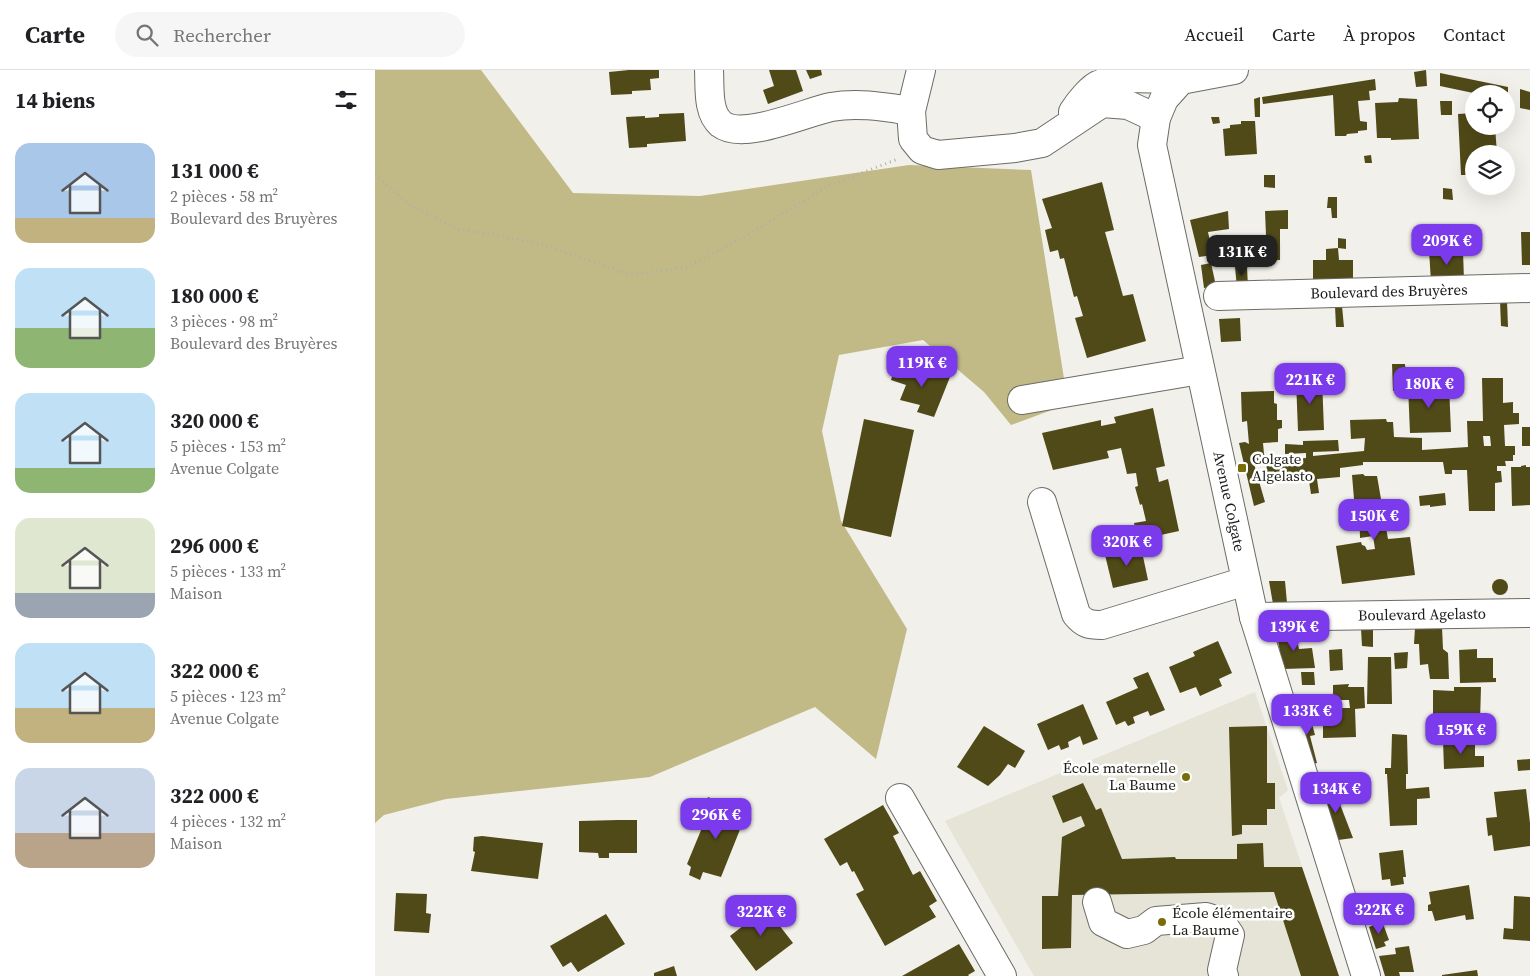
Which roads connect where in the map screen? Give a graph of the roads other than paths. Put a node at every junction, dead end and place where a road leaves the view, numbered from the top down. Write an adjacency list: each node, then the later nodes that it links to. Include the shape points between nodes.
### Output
1 (709, 70): 5 (street, via 713,114 721,124 733,130 753,129 832,107 866,105)
2 (921, 70): 5 (street)
3 (1234, 70): 4 (street)
4 (1181, 80): 6 (street, Avenue Colgate, via 1164,99); 7 (street, via 1131,78 1098,84)
5 (911, 111): 7 (street, via 913,139 922,150 938,155 1042,143)
6 (1156, 118): 7 (street, via 1128,104 1101,103); 10 (street, Avenue Colgate, via 1152,145)
7 (1063, 128)
8 (1530, 288): 9 (street, Boulevard des Bruyères)
9 (1217, 296)
10 (1200, 370): 11 (street); 13 (street, Avenue Colgate)
11 (1021, 400)
12 (1043, 502): 13 (street, via 1076,614 1084,623 1102,625)
13 (1246, 581): 15 (street, Avenue Colgate)
14 (1530, 613): 15 (street, Boulevard Agelasto)
15 (1254, 617): 20 (street, Avenue Colgate)
16 (900, 798): 18 (street)
17 (1097, 902): 19 (street, via 1103,922 1127,934 1144,930 1156,921 1206,917 1221,922 1230,935 1222,970)
18 (1003, 976)
19 (1224, 976)
20 (1366, 976)

